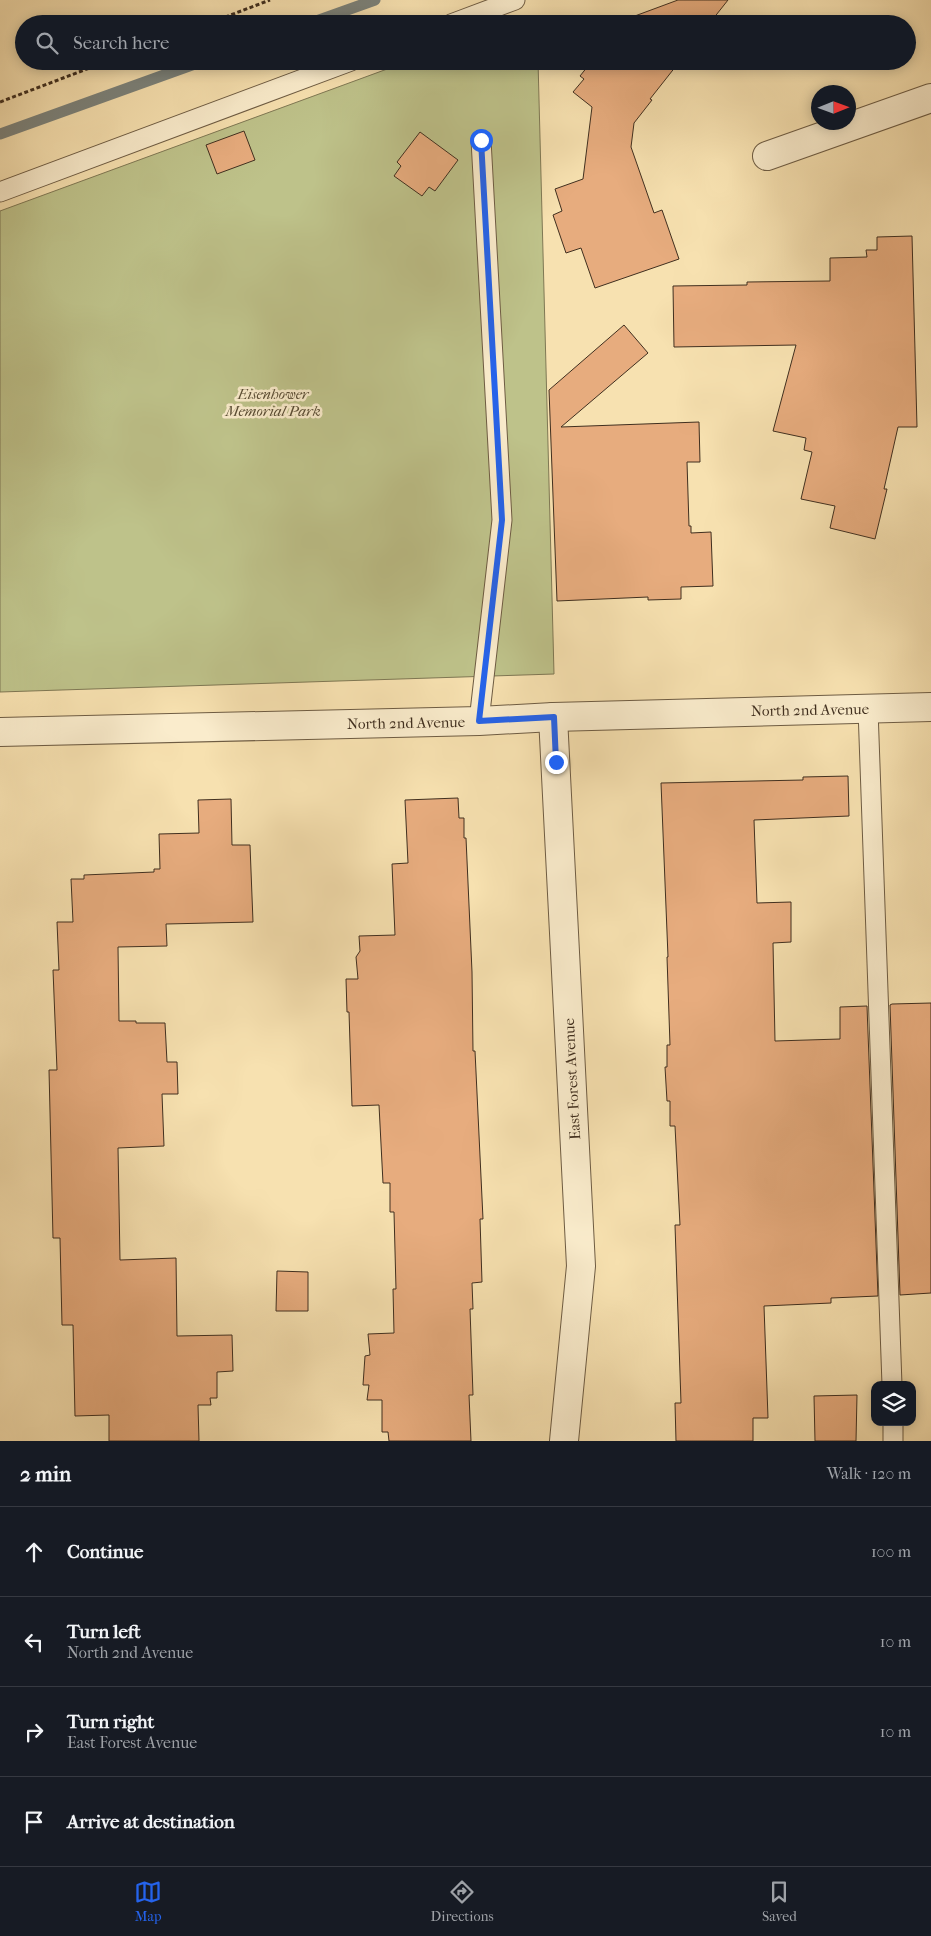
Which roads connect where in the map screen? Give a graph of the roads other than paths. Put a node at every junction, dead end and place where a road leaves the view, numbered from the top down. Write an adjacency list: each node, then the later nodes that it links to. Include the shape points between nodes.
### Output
1 (515, 0): 2 (lane)
2 (475, 15)
3 (326, 70): 7 (lane)
4 (931, 98): 6 (street)
5 (481, 140): 11 (lane, via 502,520)
6 (767, 156)
7 (0, 192)
8 (931, 708): 9 (street, North 2nd Avenue)
9 (868, 709): 10 (street, North 2nd Avenue); 13 (lane)
10 (554, 717): 11 (street, North 2nd Avenue); 15 (street, East Forest Avenue, via 581,1266)
11 (479, 721): 12 (street, North 2nd Avenue)
12 (0, 732)
13 (892, 1381)
14 (893, 1426): 16 (lane)
15 (564, 1441)
16 (894, 1441)

